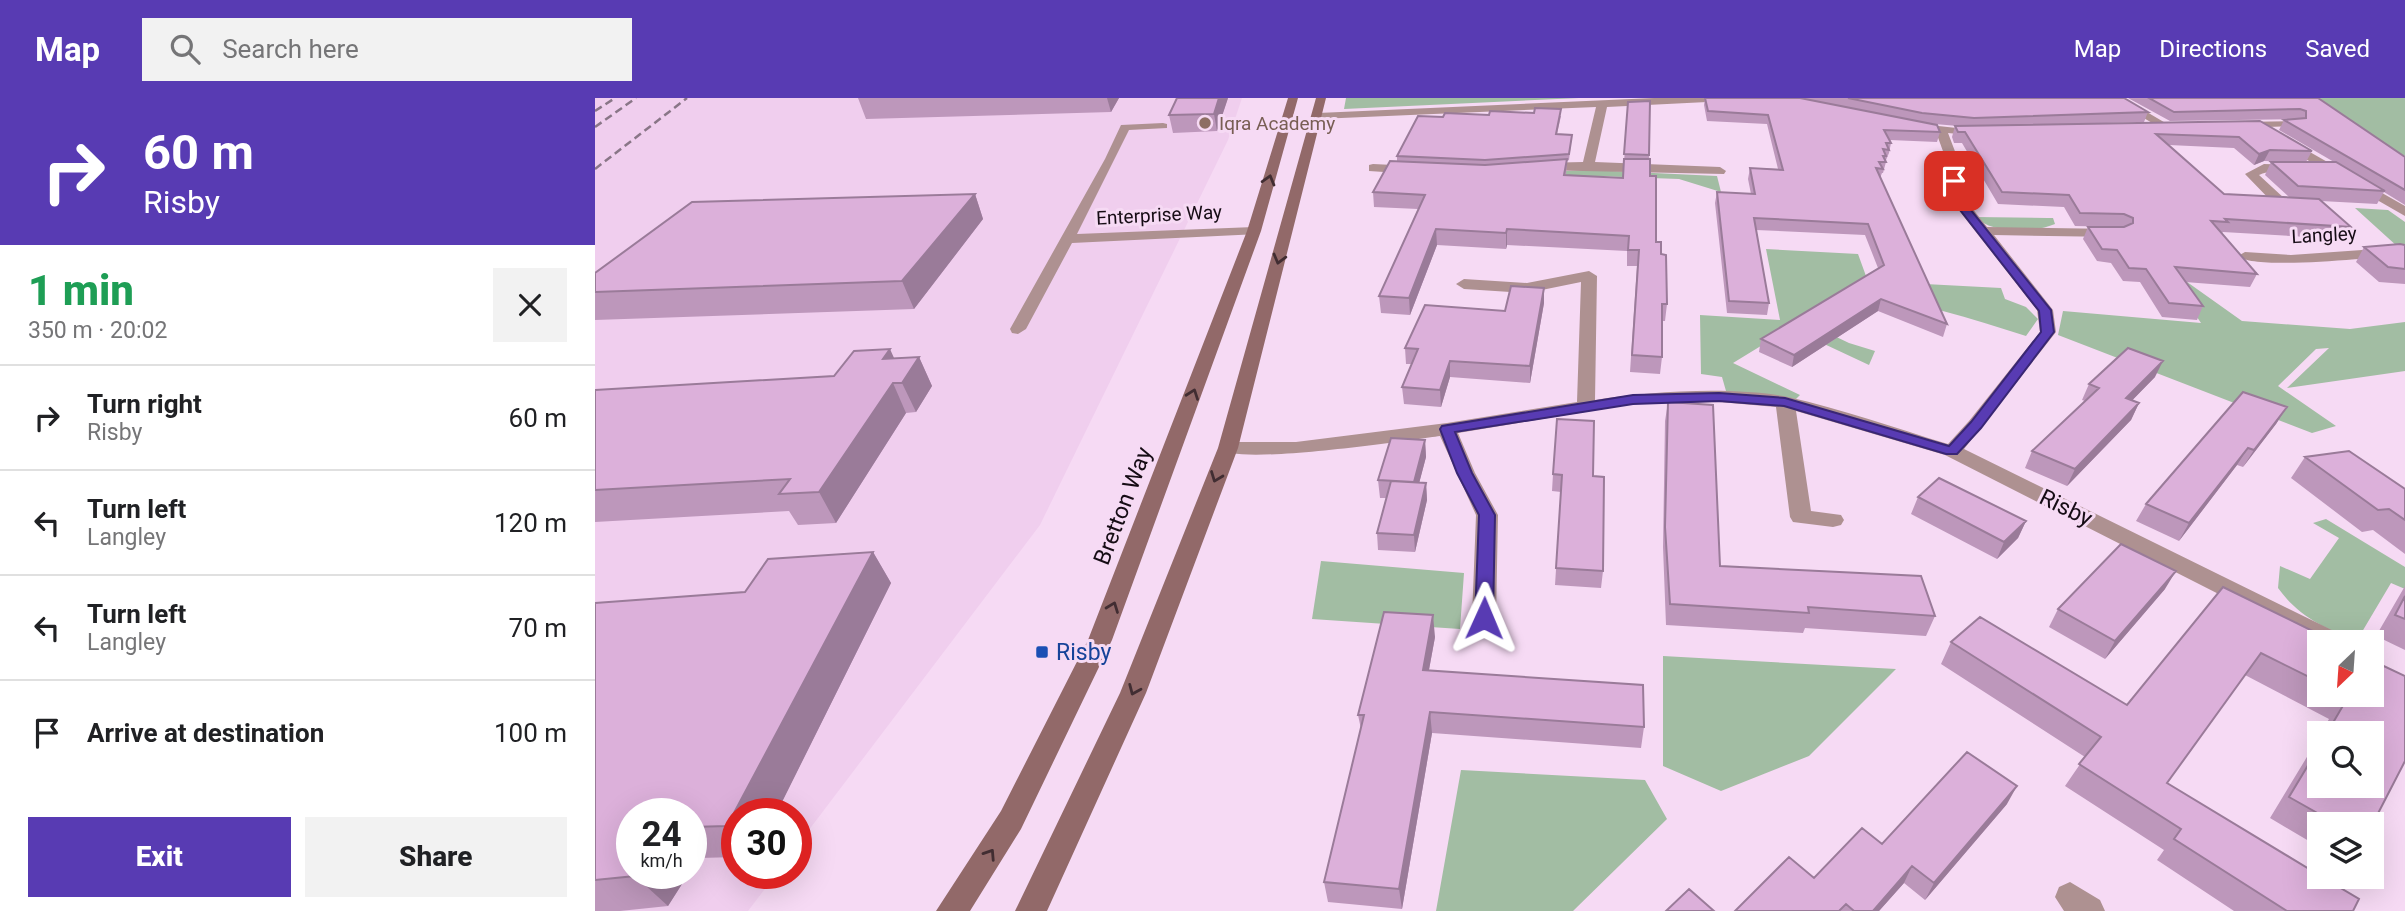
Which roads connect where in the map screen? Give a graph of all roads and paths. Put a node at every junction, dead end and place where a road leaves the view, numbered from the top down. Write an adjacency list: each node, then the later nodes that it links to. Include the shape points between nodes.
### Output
1 (1293, 98): 22 (street, Bretton Way, one-way to 1)
2 (1727, 98): 4 (street)
3 (2115, 98): 11 (street, via 2175,128)
4 (1602, 104): 5 (street); 14 (street)
5 (1319, 107): 33 (street, one-way to 33)
6 (1896, 123): 12 (street)
7 (2295, 124): 8 (street)
8 (2257, 125): 10 (street); 17 (street, Langley)
9 (1163, 126): 25 (street, Enterprise Way, via 1125,127)
10 (2231, 126)
11 (2143, 128)
12 (1941, 131): 13 (street); 23 (street, via 1961,204)
13 (1998, 132)
14 (1588, 165): 16 (street); 19 (street)
15 (1373, 168): 18 (street)
16 (1523, 169)
17 (2331, 169): 20 (street, Langley, via 2264,168 2251,174); 21 (street, Langley)
18 (1429, 170)
19 (1720, 171)
20 (2280, 202)
21 (2405, 212)
22 (1254, 231): 25 (street, Enterprise Way); 38 (street, Bretton Way, one-way to 22, via 1011,820 1100,640)
23 (1984, 231): 24 (street); 34 (street, via 2045,310 2048,332)
24 (2119, 233)
25 (1066, 239): 29 (street, Enterprise Way)
26 (2405, 251): 27 (street, Langley, via 2291,259)
27 (2245, 256)
28 (1464, 284): 31 (street, via 1527,288 1588,276)
29 (1018, 329)
30 (1785, 402): 31 (street, Risby, via 1719,397 1633,399); 34 (street, Risby); 35 (street, via 1801,517)
31 (1586, 406): 32 (street, Risby)
32 (1447, 429): 33 (street, Risby, via 1296,448); 36 (street, via 1487,515)
33 (1228, 448): 39 (street, one-way to 39, via 1133,692)
34 (1952, 451): 37 (street, Risby)
35 (1833, 520)
36 (1484, 618)
37 (2311, 630)
38 (953, 911)
39 (1031, 911)

